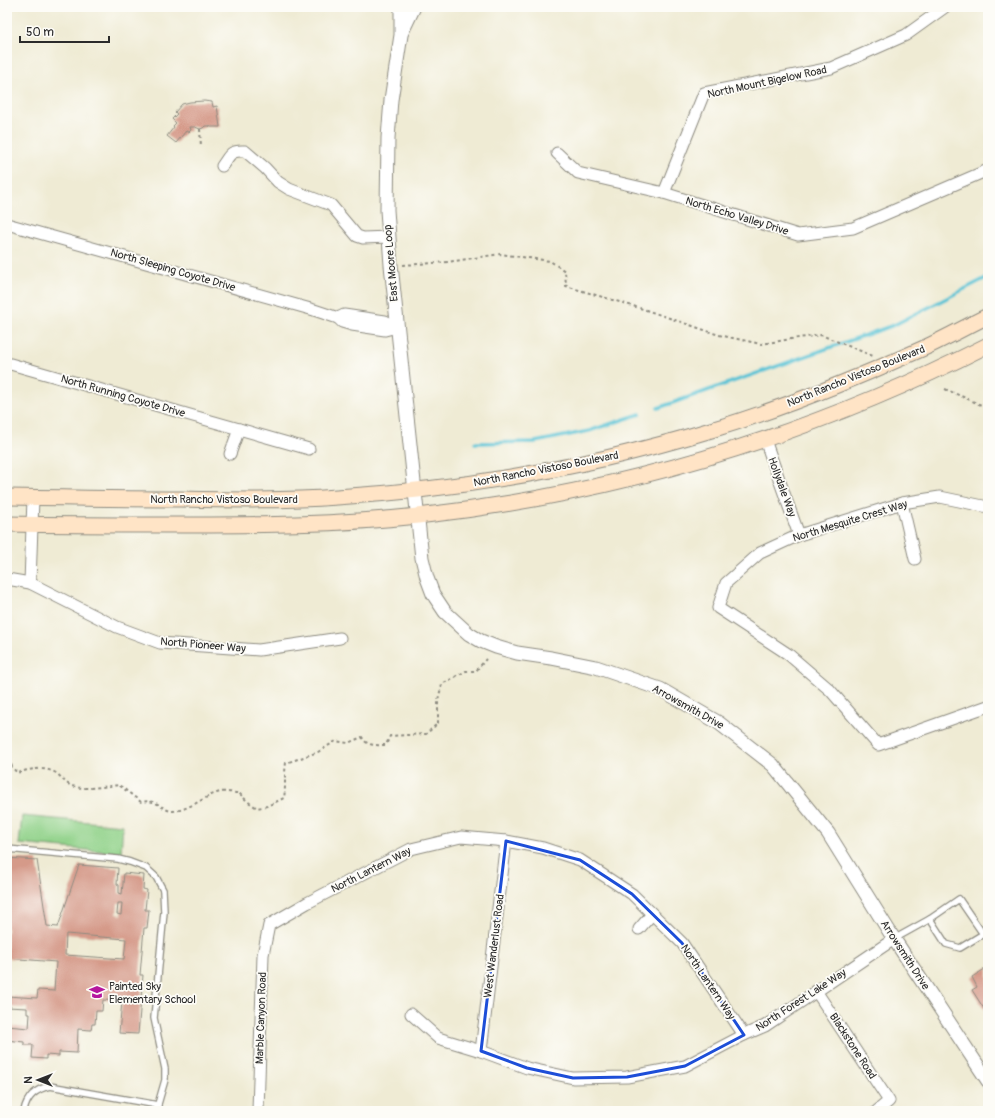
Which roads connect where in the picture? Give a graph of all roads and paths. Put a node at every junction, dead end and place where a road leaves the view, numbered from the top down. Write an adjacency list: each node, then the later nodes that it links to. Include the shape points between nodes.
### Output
1 (401, 7): 4 (street, East Moore Loop)
2 (414, 7): 4 (street, East Moore Loop)
3 (945, 7): 10 (street, North Mount Bigelow Road, via 906,35 831,68 704,94)
4 (401, 35): 12 (street, East Moore Loop, via 388,138 386,174)
5 (200, 129): 6 (path)
6 (201, 147)
7 (557, 153): 10 (street, North Echo Valley Drive, via 578,173)
8 (222, 166): 12 (street, via 230,153 244,151 289,189 331,205 358,236)
9 (988, 170): 10 (street, North Echo Valley Drive, via 853,228 798,235)
10 (664, 193)
11 (7, 224): 15 (street, North Sleeping Coyote Drive, via 338,318 342,322 385,330)
12 (389, 237): 13 (street, East Moore Loop)
13 (390, 265): 15 (street, East Moore Loop); 17 (path, via 448,262 500,254 550,261 565,271 566,286 720,335 761,344 821,335)
14 (988, 316): 25 (main road, North Rancho Vistoso Boulevard, via 882,367 714,429 624,454 532,473)
15 (397, 327): 25 (street, East Moore Loop)
16 (988, 345): 22 (main road, via 898,388)
17 (873, 357)
18 (7, 363): 21 (street, North Running Coyote Drive)
19 (945, 389): 20 (path)
20 (988, 408)
21 (239, 429): 23 (street, North Running Coyote Drive); 24 (street)
22 (765, 440): 30 (main road, via 632,479 504,504); 33 (street, Hollydale Way)
23 (309, 449)
24 (230, 454)
25 (415, 490): 27 (main road, North Rancho Vistoso Boulevard, via 336,497 248,500); 30 (street, Arrowsmith Drive)
26 (7, 497): 27 (main road, North Rancho Vistoso Boulevard)
27 (33, 498): 32 (street)
28 (902, 503): 29 (street, North Mesquite Crest Way, via 940,497); 33 (street, North Mesquite Crest Way); 34 (street)
29 (988, 507)
30 (418, 516): 32 (main road, via 315,524); 49 (street, Arrowsmith Drive, via 422,558 427,578 433,594 445,612 459,626 475,638 496,647 596,667 660,689 719,723 773,765 828,833)
31 (7, 524): 32 (main road)
32 (32, 524): 36 (street)
33 (799, 535): 39 (street, North Mesquite Crest Way, via 760,554 726,583 718,608 788,654 830,690 878,745)
34 (915, 559)
35 (7, 578): 36 (street, North Pioneer Way)
36 (30, 583): 37 (street, North Pioneer Way, via 117,627 160,643 259,650)
37 (340, 638)
38 (486, 659): 40 (path, via 476,671 466,671 442,684 438,700 438,723 426,734 390,736 386,745 371,745 362,737 348,744 336,741 318,752 286,763 284,798 257,808 239,793 220,792 180,810 171,811 156,803 141,802 119,785 84,789 73,787 56,773 41,769 30,768 17,773)
39 (988, 706)
40 (7, 753)
41 (506, 841): 43 (street, North Lantern Way, via 543,848 580,860 632,894); 45 (street, North Lantern Way, via 461,837 411,849); 53 (street, West Wanderlust Road)
42 (7, 849): 55 (lane, via 118,859 146,868 156,878 163,890 164,912 154,1018 165,1069 165,1080)
43 (652, 914): 46 (street); 52 (street, North Lantern Way, via 682,943)
44 (930, 919): 48 (lane, via 946,944 960,948); 48 (lane, via 959,899); 49 (lane)
45 (269, 925): 58 (street, Marble Canyon Road, via 263,955)
46 (639, 929)
47 (988, 930): 48 (lane)
48 (982, 934)
49 (894, 939): 50 (street, North Forest Lake Way); 54 (street, Arrowsmith Drive)
50 (816, 991): 52 (street, North Forest Lake Way, via 765,1026); 59 (street, Blackstone Road, via 889,1101)
51 (411, 1014): 53 (street, North Forest Lake Way, via 438,1038)
52 (744, 1035): 53 (street, North Forest Lake Way, via 685,1066 627,1077 573,1078 528,1068)
53 (481, 1051)
54 (988, 1081)
55 (158, 1105): 56 (lane, via 50,1086 32,1093 25,1103); 57 (lane)
56 (24, 1111)
57 (156, 1111)
58 (258, 1111)
59 (877, 1111)

